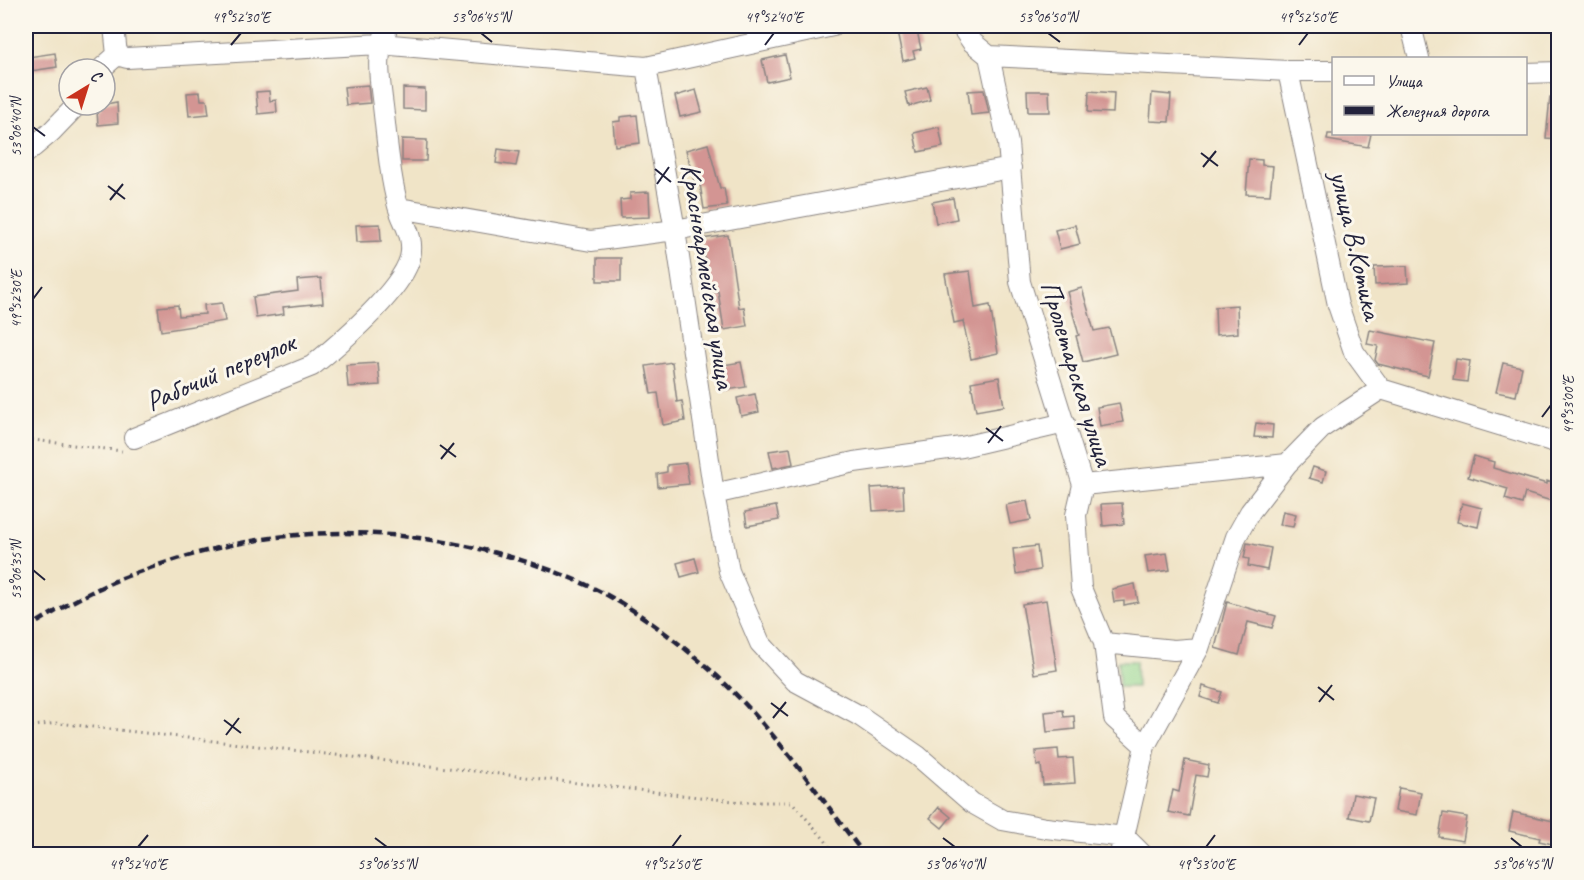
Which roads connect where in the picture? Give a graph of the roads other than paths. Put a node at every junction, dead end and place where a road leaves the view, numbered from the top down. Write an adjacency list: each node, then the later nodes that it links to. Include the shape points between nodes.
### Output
1 (114, 26): 7 (street)
2 (388, 26): 6 (street)
3 (833, 26): 11 (street)
4 (961, 26): 8 (street)
5 (1411, 26): 10 (street)
6 (380, 44): 7 (street, via 127,58); 11 (street); 19 (street, Рабочий переулок, via 378,64 389,162)
7 (117, 55): 9 (street)
8 (989, 56): 12 (street); 18 (street, Пролетарская улица)
9 (115, 57)
10 (1419, 57)
11 (646, 67): 20 (street, Красноармейская улица)
12 (1288, 71): 13 (street); 21 (street, улица В.Котика, via 1338,304 1354,351)
13 (1332, 71)
14 (1558, 72): 15 (street)
15 (1527, 73)
16 (65, 117): 17 (street)
17 (26, 153)
18 (1011, 168): 20 (street); 22 (street, Пролетарская улица, via 1020,282)
19 (399, 208): 20 (street, via 591,241); 23 (street, Рабочий переулок, via 410,229 410,258 400,279 331,350 312,366)
20 (675, 230): 27 (street, Красноармейская улица)
21 (1381, 389): 24 (street); 25 (street, via 1323,427)
22 (1065, 423): 26 (street, Пролетарская улица); 27 (street, via 962,447 855,462)
23 (134, 438)
24 (1558, 443)
25 (1287, 464): 26 (street); 29 (street, via 1236,537)
26 (1083, 484): 28 (street, Пролетарская улица, via 1076,515 1081,588)
27 (714, 494): 31 (street, Красноармейская улица, via 729,571 760,643 795,681 860,716 918,756 972,803 1002,820)
28 (1104, 643): 29 (street, via 1174,650); 30 (street, Пролетарская улица, via 1114,718)
29 (1199, 648): 30 (street)
30 (1144, 746): 31 (street)
31 (1122, 846): 32 (street)
32 (1142, 855)

